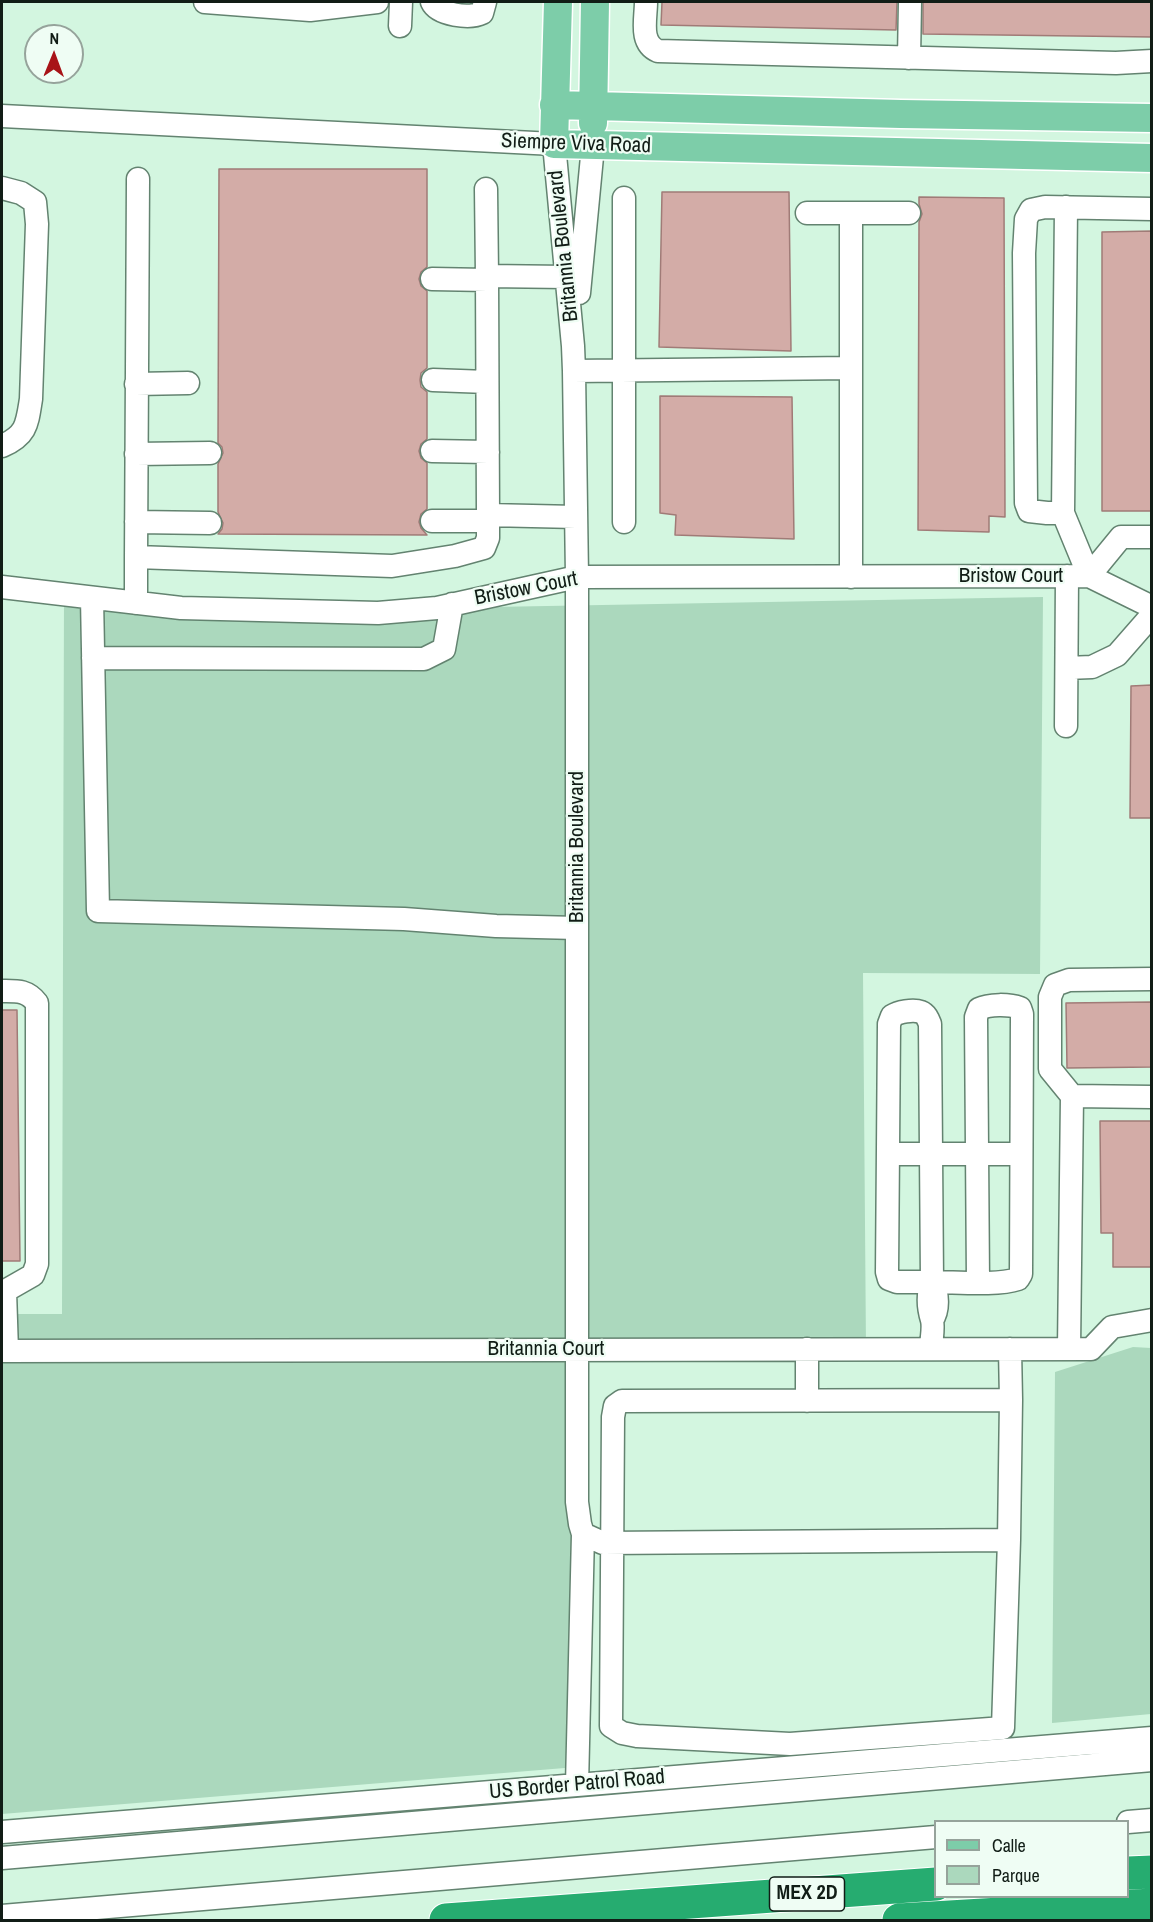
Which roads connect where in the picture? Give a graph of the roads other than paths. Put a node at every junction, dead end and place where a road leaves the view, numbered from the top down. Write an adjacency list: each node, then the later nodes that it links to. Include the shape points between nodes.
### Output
1 (205, 2): 2 (street, via 310,10)
2 (377, 2)
3 (401, 2): 10 (street)
4 (432, 2): 5 (street, via 445,13 477,15 482,13)
5 (484, 2)
6 (558, 2): 13 (main road, Britannia Boulevard)
7 (595, 2): 14 (main road, Britannia Boulevard)
8 (646, 2): 11 (street, via 646,39 650,48 658,51)
9 (910, 2): 11 (street)
10 (400, 26)
11 (909, 58): 12 (street)
12 (1152, 61)
13 (554, 105): 14 (main road, Siempre Viva Road); 17 (main road, Britannia Boulevard)
14 (593, 105): 16 (main road, Siempre Viva Road); 18 (main road, Britannia Boulevard)
15 (2, 116): 17 (street, Siempre Viva Road)
16 (1152, 118)
17 (554, 144): 18 (main road, Siempre Viva Road); 30 (street, Britannia Boulevard)
18 (593, 146): 19 (main road, Siempre Viva Road); 32 (street, Britannia Boulevard)
19 (1152, 158)
20 (138, 178): 39 (street)
21 (2, 188): 40 (street, via 35,202 37,225 31,399 22,434)
22 (486, 189): 29 (street)
23 (624, 198): 34 (street)
24 (1066, 207): 25 (street); 45 (street); 45 (street, via 1031,210 1026,219 1024,253 1026,503 1029,511)
25 (1152, 209)
26 (807, 213): 27 (street)
27 (851, 213): 28 (street); 33 (street)
28 (909, 213)
29 (487, 278): 30 (street); 31 (street); 37 (street)
30 (567, 278): 32 (street, Britannia Boulevard)
31 (432, 279)
32 (573, 346): 35 (street, Britannia Boulevard)
33 (851, 368): 34 (street); 56 (street)
34 (624, 370): 35 (street); 50 (street)
35 (574, 371): 46 (street, Britannia Boulevard)
36 (433, 380): 37 (street)
37 (487, 381): 42 (street)
38 (188, 383): 39 (street)
39 (136, 384): 44 (street)
40 (2, 446)
41 (432, 451): 42 (street)
42 (488, 452): 47 (street)
43 (210, 453): 44 (street)
44 (136, 454): 49 (street)
45 (1063, 513): 54 (street)
46 (576, 517): 47 (street); 55 (street, Britannia Boulevard)
47 (488, 518): 48 (street); 53 (street, via 484,548 392,566)
48 (432, 521)
49 (136, 522): 51 (street); 53 (street)
50 (624, 522)
51 (210, 523)
52 (1152, 537): 54 (street, via 1121,537)
53 (136, 557): 59 (street)
54 (1078, 576): 56 (street, Bristow Court); 61 (street); 64 (street)
55 (577, 577): 56 (street, Bristow Court); 60 (street, Bristow Court); 66 (street, Britannia Boulevard)
56 (851, 577)
57 (2, 586): 58 (street, Bristow Court)
58 (92, 598): 59 (street, Bristow Court); 63 (street)
59 (135, 603): 60 (street, Bristow Court, via 180,608 378,613)
60 (452, 604): 63 (street, via 444,649 424,659)
61 (1152, 607)
62 (1152, 615): 64 (street, via 1117,655 1092,667)
63 (93, 658): 66 (street, via 98,910)
64 (1067, 668): 65 (street)
65 (1066, 726)
66 (577, 928): 79 (street, Britannia Boulevard)
67 (1152, 979): 69 (street, via 1069,980 1055,985 1050,997 1050,1069)
68 (2, 991): 77 (street, via 30,994 37,1003 37,1264 33,1275)
69 (1072, 1096): 70 (street); 83 (street)
70 (1152, 1097)
71 (888, 1154): 72 (street); 72 (street, via 889,1024 898,1012 921,1012 930,1024); 75 (street, via 886,1272 889,1279 897,1282)
72 (932, 1154): 73 (street); 75 (street)
73 (977, 1154): 74 (street); 74 (street, via 976,1017 984,1006 1014,1006 1020,1008); 76 (street)
74 (1021, 1154): 76 (street, via 1021,1274 1011,1282)
75 (932, 1282): 76 (street); 81 (street, via 937,1291)
76 (978, 1282)
77 (3, 1291): 84 (street)
78 (1152, 1320): 83 (street, via 1112,1327)
79 (579, 1349): 80 (street, Britannia Court); 84 (street, Britannia Court); 87 (street, Britannia Boulevard, via 577,1502)
80 (807, 1349): 81 (street, Britannia Court); 86 (street)
81 (931, 1349): 82 (street, Britannia Court)
82 (1010, 1349): 83 (street, Britannia Court); 85 (street)
83 (1080, 1349)
84 (4, 1351)
85 (1011, 1400): 86 (street); 88 (street)
86 (807, 1401): 89 (street, via 622,1401 615,1406)
87 (583, 1534): 89 (street); 92 (street, Britannia Boulevard)
88 (1009, 1540): 89 (street); 89 (street, via 1003,1728 790,1744 637,1736 611,1726)
89 (612, 1543)
90 (1152, 1738): 92 (street, US Border Patrol Road)
91 (1152, 1760): 97 (street)
92 (577, 1785): 95 (street, US Border Patrol Road)
93 (1152, 1820): 94 (street)
94 (1129, 1822)
95 (2, 1832)
96 (934, 1837): 103 (street)
97 (2, 1858)
98 (1152, 1872): 99 (highway)
99 (1129, 1873)
100 (934, 1884): 104 (highway, MEX 2D)
101 (1152, 1905): 102 (highway)
102 (1069, 1910): 105 (highway); 106 (main road)
103 (2, 1916)
104 (446, 1920)
105 (899, 1920)
106 (1114, 1920)

